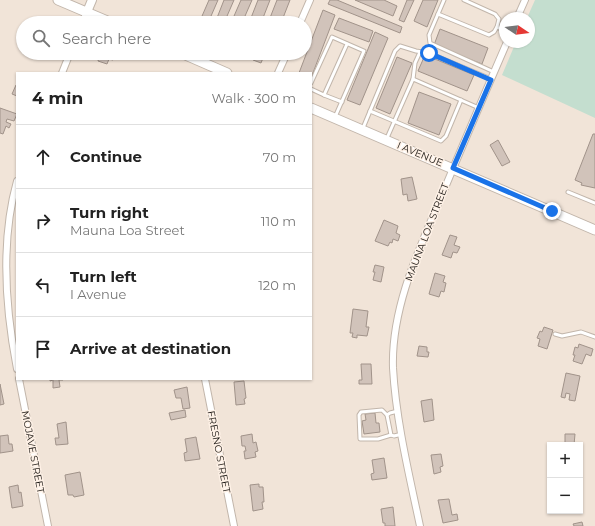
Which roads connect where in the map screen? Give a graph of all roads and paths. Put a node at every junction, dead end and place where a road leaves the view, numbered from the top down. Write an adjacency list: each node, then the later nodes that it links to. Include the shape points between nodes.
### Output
1 (58, 0): 7 (main road)
2 (92, 0): 7 (street)
3 (310, 0): 12 (street)
4 (444, 0): 9 (lane)
5 (464, 0): 13 (lane, via 495,14 499,19)
6 (525, 0): 8 (street)
7 (87, 12): 10 (street); 11 (main road)
8 (520, 12)
9 (438, 14): 13 (lane, via 490,35); 24 (lane, via 429,35 430,44)
10 (85, 16)
11 (96, 16)
12 (303, 16)
13 (496, 27): 14 (lane)
14 (499, 28)
15 (347, 44): 27 (lane, via 332,37); 29 (lane); 31 (lane, via 364,51)
16 (504, 48): 24 (street, MAUNA LOA STREET)
17 (420, 52): 25 (lane, via 415,63); 26 (lane, via 429,53); 34 (lane, via 404,46 395,51)
18 (67, 60): 21 (street)
19 (197, 60): 22 (main road)
20 (284, 60): 23 (street)
21 (62, 72)
22 (224, 72)
23 (278, 72)
24 (494, 72): 26 (street, MAUNA LOA STREET)
25 (413, 79): 30 (lane); 36 (lane)
26 (491, 80): 33 (street, MAUNA LOA STREET)
27 (312, 81)
28 (312, 89): 29 (lane)
29 (324, 95): 31 (lane)
30 (461, 100): 33 (lane); 36 (lane, via 446,136 441,141)
31 (342, 102): 35 (lane)
32 (312, 108): 35 (main road, I AVENUE)
33 (478, 108): 39 (street, MAUNA LOA STREET)
34 (370, 111): 36 (lane); 37 (lane)
35 (335, 118): 37 (main road, I AVENUE)
36 (394, 121): 38 (lane)
37 (362, 130): 38 (main road, I AVENUE)
38 (386, 140): 39 (main road, I AVENUE)
39 (453, 168): 43 (main road, I AVENUE); 49 (street, MAUNA LOA STREET, via 413,264 401,306 395,335 393,367)
40 (16, 184): 46 (street, via 7,216 2,270)
41 (568, 192): 42 (lane)
42 (595, 203)
43 (594, 228)
44 (555, 334): 45 (lane, via 562,336 581,332)
45 (595, 337)
46 (16, 364)
47 (19, 380): 53 (street, MOJAVE STREET)
48 (205, 380): 54 (street, FRESNO STREET)
49 (398, 411): 50 (lane); 51 (street, MAUNA LOA STREET)
50 (387, 415): 52 (lane); 52 (lane, via 382,410 361,412 360,439 378,439)
51 (402, 434): 52 (lane); 55 (street, MAUNA LOA STREET)
52 (391, 435)
53 (48, 526)
54 (234, 526)
55 (420, 526)

